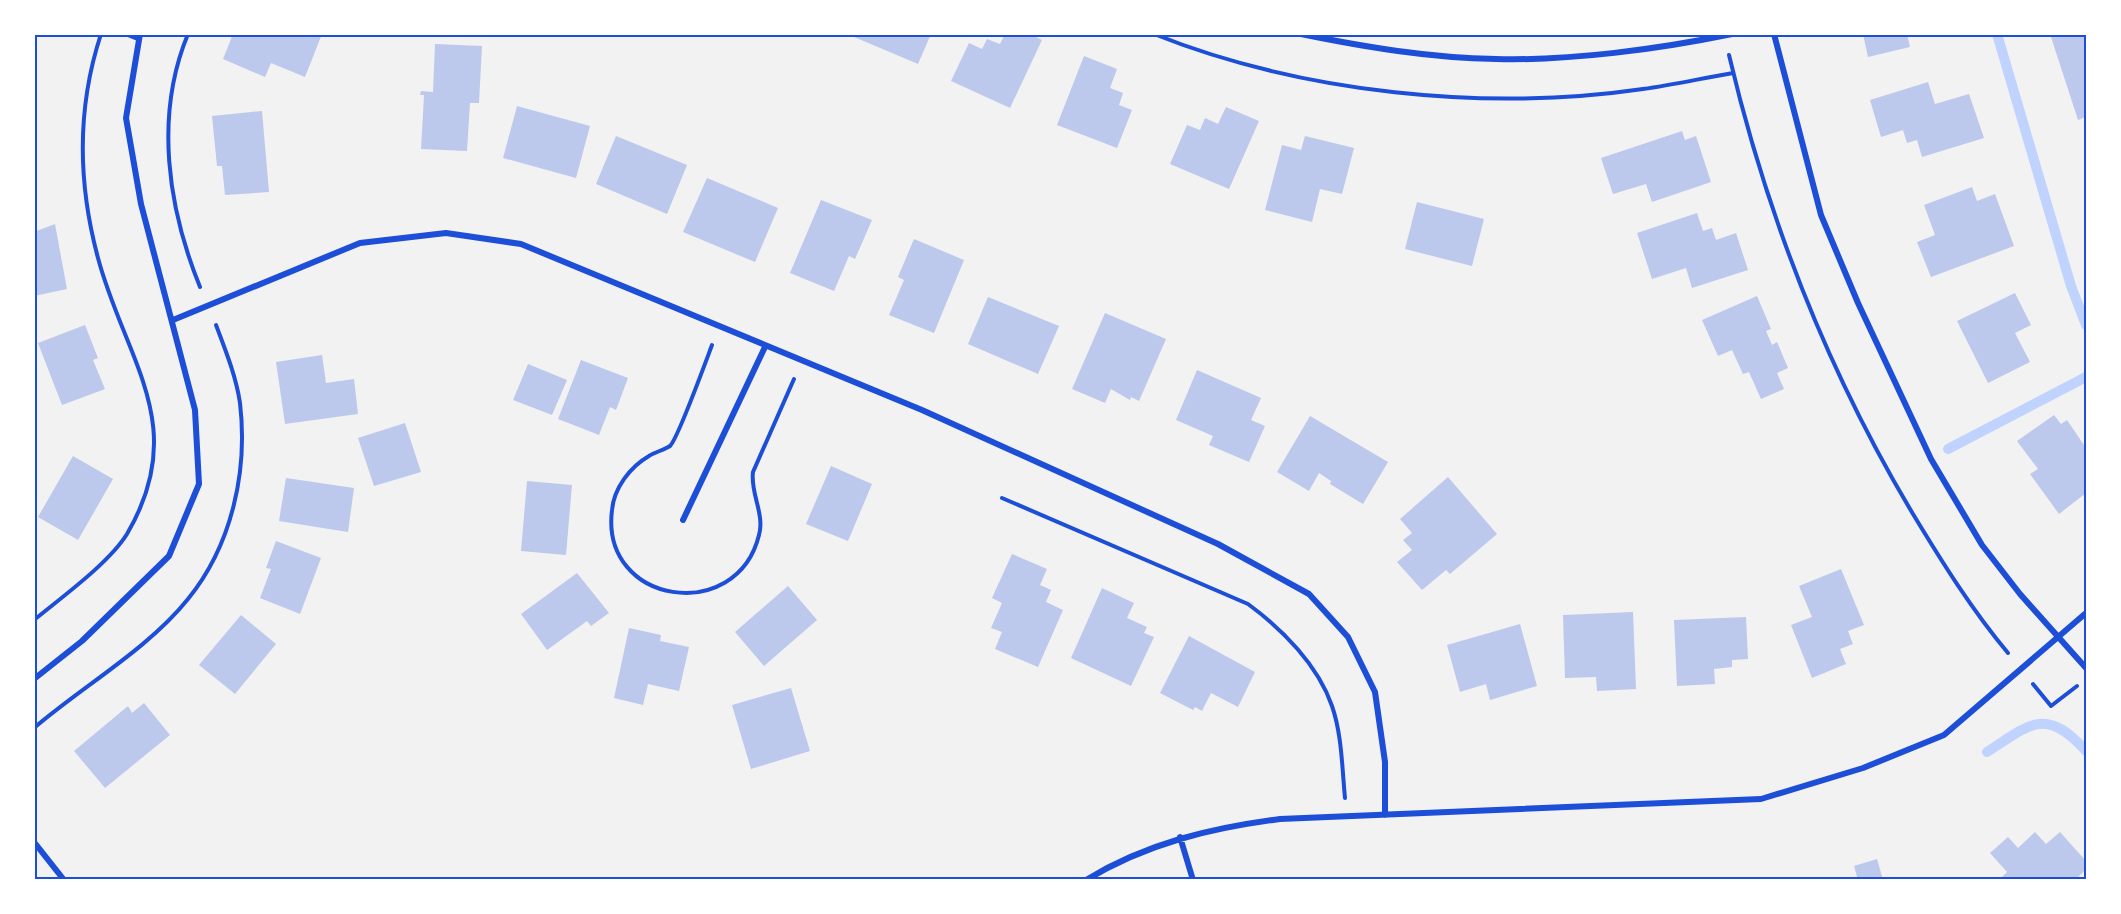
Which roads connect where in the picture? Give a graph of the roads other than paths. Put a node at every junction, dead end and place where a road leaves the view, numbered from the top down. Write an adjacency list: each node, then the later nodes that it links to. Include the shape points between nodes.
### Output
1 (128, 34): 5 (street)
2 (1301, 34): 4 (street, via 1416,54 1496,60 1603,53)
3 (1774, 34): 10 (street, via 1821,215 1902,398 1935,467 1982,545)
4 (1728, 35)
5 (139, 36): 6 (street, via 126,118 141,204)
6 (173, 320): 7 (street, via 360,243 446,233 521,244); 12 (street, via 195,410 199,484 169,556 82,640)
7 (765, 347): 8 (street); 13 (street, via 922,410 1218,544 1309,594 1348,637 1375,692 1385,762)
8 (683, 520)
9 (2086, 614): 10 (street)
10 (2060, 638): 11 (street); 13 (street, via 1944,735 1863,768 1761,800)
11 (2086, 668)
12 (34, 679)
13 (1385, 815): 14 (street, via 1280,819 1224,826)
14 (1180, 837): 17 (street); 18 (street)
15 (34, 842): 16 (street)
16 (64, 879)
17 (1086, 879)
18 (1192, 879)

